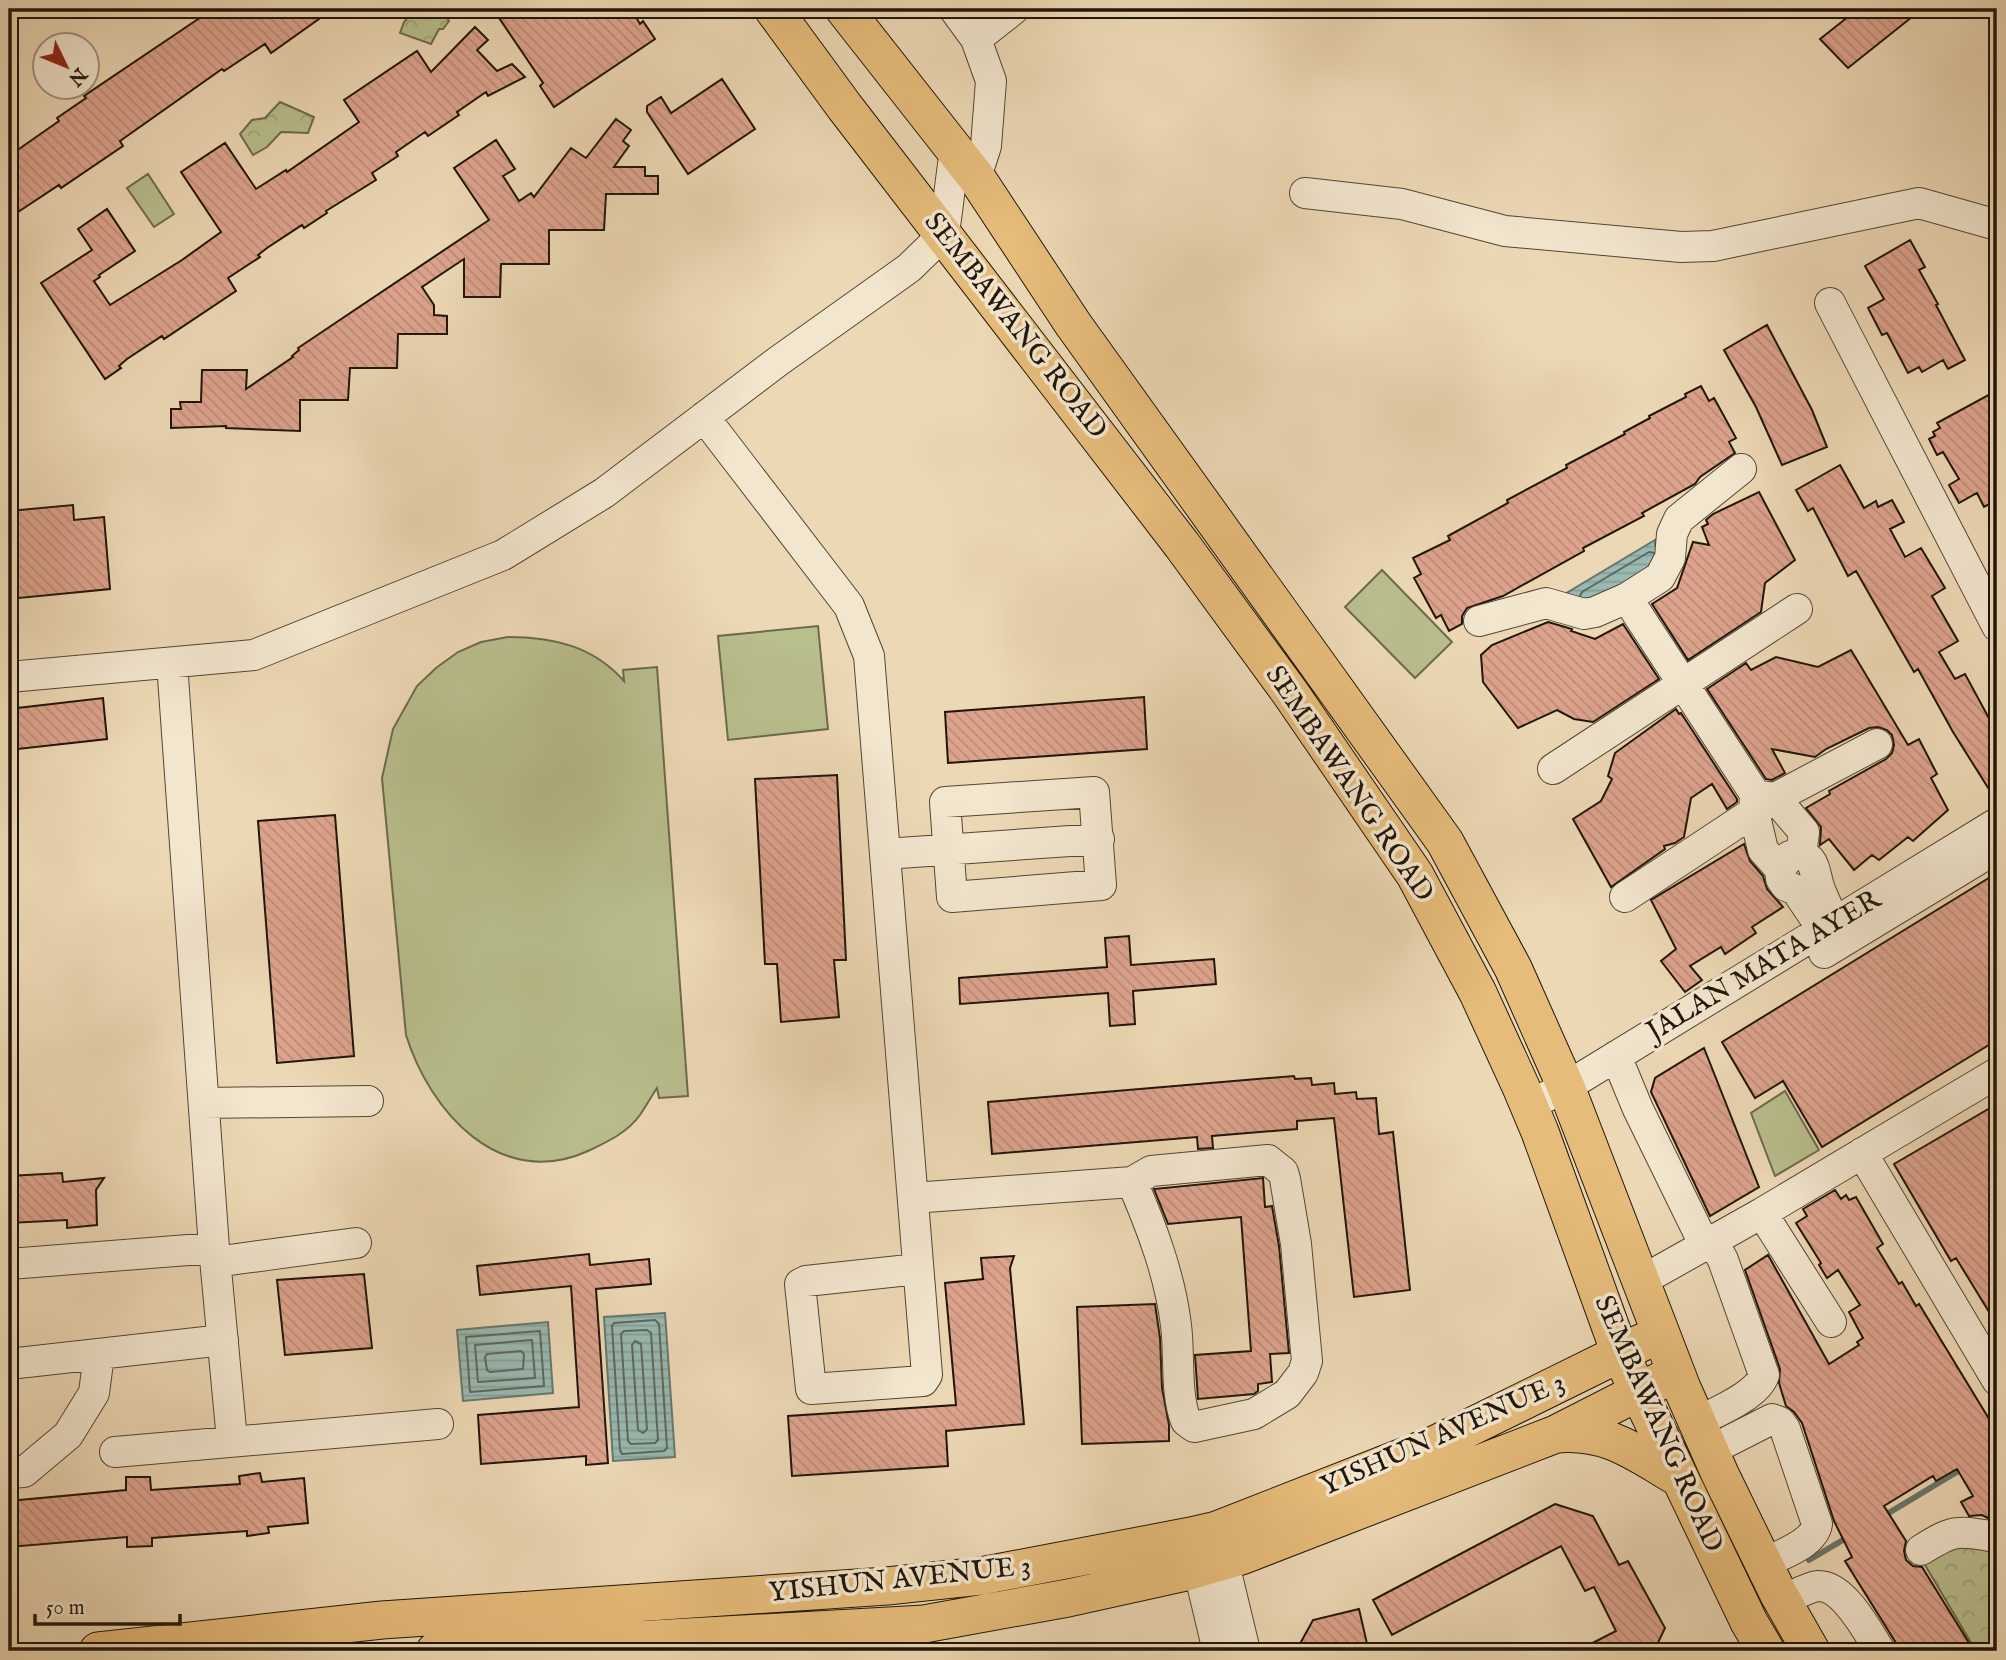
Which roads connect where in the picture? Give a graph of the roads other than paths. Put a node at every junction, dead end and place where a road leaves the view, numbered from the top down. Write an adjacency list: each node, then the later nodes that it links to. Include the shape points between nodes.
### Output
1 (773, 9): 9 (main road, SEMBAWANG ROAD)
2 (844, 9): 6 (main road, SEMBAWANG ROAD)
3 (954, 9): 5 (street)
4 (1014, 9): 5 (street)
5 (976, 39): 6 (street, via 991,81 986,146)
6 (965, 163): 9 (street); 33 (main road, SEMBAWANG ROAD, via 1073,324 1445,842 1513,968)
7 (1305, 193): 8 (street, via 1402,204 1505,231 1681,247 1713,246 1919,204)
8 (1997, 225)
9 (944, 234): 11 (street, via 909,268); 36 (main road, SEMBAWANG ROAD, via 1182,545 1415,874 1478,993)
10 (1830, 303): 16 (street)
11 (704, 417): 17 (street, via 604,493 503,555 254,655); 27 (street, via 849,606 869,656)
12 (1741, 469): 13 (street, via 1679,519 1660,578)
13 (1628, 598): 15 (street, via 1584,614 1546,603); 19 (street)
14 (1797, 609): 19 (street)
15 (1479, 621)
16 (1997, 626)
17 (172, 663): 18 (street); 35 (street)
18 (9, 677)
19 (1682, 684): 21 (street); 22 (street)
20 (1877, 744): 22 (street)
21 (1553, 768)
22 (1761, 801): 28 (street, via 1763,850); 28 (street, via 1804,832); 29 (street)
23 (1997, 823): 30 (street, JALAN MATA AYER)
24 (1099, 839): 26 (street); 26 (street, via 1101,885 952,897); 26 (street, via 1094,792 945,802)
25 (1997, 848): 31 (street, JALAN MATA AYER)
26 (948, 850): 27 (street)
27 (886, 854): 39 (street)
28 (1791, 862): 30 (street, via 1781,878)
29 (1625, 897)
30 (1829, 926): 31 (street, JALAN MATA AYER)
31 (1620, 1065): 33 (street, JALAN MATA AYER); 42 (street, via 1638,1109)
32 (1997, 1073): 37 (street)
33 (1570, 1096): 36 (street, JALAN MATA AYER); 46 (main road, SEMBAWANG ROAD)
34 (368, 1101): 35 (street)
35 (204, 1103): 43 (street)
36 (1533, 1115): 47 (main road, SEMBAWANG ROAD)
37 (1862, 1153): 40 (street); 56 (street)
38 (1132, 1182): 38 (street, via 1151,1171 1255,1160 1268,1160 1283,1172 1296,1244 1307,1361 1297,1381 1277,1401 1254,1414 1194,1427 1186,1421 1168,1278); 39 (street)
39 (913, 1198): 45 (street)
40 (1762, 1213): 42 (street); 48 (street)
41 (356, 1243): 43 (street)
42 (1709, 1243): 46 (street); 60 (street, via 1723,1260 1764,1376)
43 (214, 1255): 44 (street); 50 (street)
44 (9, 1264)
45 (918, 1269): 45 (street, via 926,1378 811,1389 800,1284)
46 (1641, 1281): 49 (main road, SEMBAWANG ROAD)
47 (1606, 1315): 51 (main road, SEMBAWANG ROAD); 55 (main road, via 1595,1349)
48 (1831, 1322)
49 (1660, 1334): 51 (main road, YISHUN AVENUE 3); 54 (main road, SEMBAWANG ROAD)
50 (223, 1340): 52 (street); 61 (street)
51 (1620, 1353): 55 (main road, YISHUN AVENUE 3); 57 (main road, SEMBAWANG ROAD)
52 (99, 1354): 53 (street); 63 (street, via 94,1393 68,1435 24,1472)
53 (9, 1364)
54 (1676, 1374): 57 (main road, YISHUN AVENUE 3); 60 (main road, SEMBAWANG ROAD)
55 (1575, 1377): 66 (main road, YISHUN AVENUE 3)
56 (1997, 1380)
57 (1639, 1391): 59 (main road, YISHUN AVENUE 3); 64 (main road, SEMBAWANG ROAD)
58 (438, 1424): 61 (street)
59 (1556, 1434): 64 (main road, via 1580,1432 1614,1440); 66 (main road, YISHUN AVENUE 3)
60 (1703, 1436): 68 (main road, SEMBAWANG ROAD); 68 (street, via 1772,1419 1786,1429 1817,1524 1807,1540)
61 (232, 1440): 62 (street)
62 (115, 1452)
63 (9, 1473)
64 (1679, 1478): 74 (main road, SEMBAWANG ROAD)
65 (1997, 1537): 67 (street, via 1947,1534)
66 (1207, 1549): 70 (main road, YISHUN AVENUE 3, via 887,1586 382,1620); 71 (main road, YISHUN AVENUE 3, via 1068,1598 924,1625); 72 (street); 73 (street)
67 (1921, 1550)
68 (1764, 1563): 69 (main road, SEMBAWANG ROAD)
69 (1782, 1601): 75 (main road, SEMBAWANG ROAD); 76 (street, via 1818,1586 1836,1591)
70 (98, 1651)
71 (435, 1651)
72 (1218, 1651)
73 (1245, 1651)
74 (1766, 1651)
75 (1811, 1651)
76 (1880, 1651)

